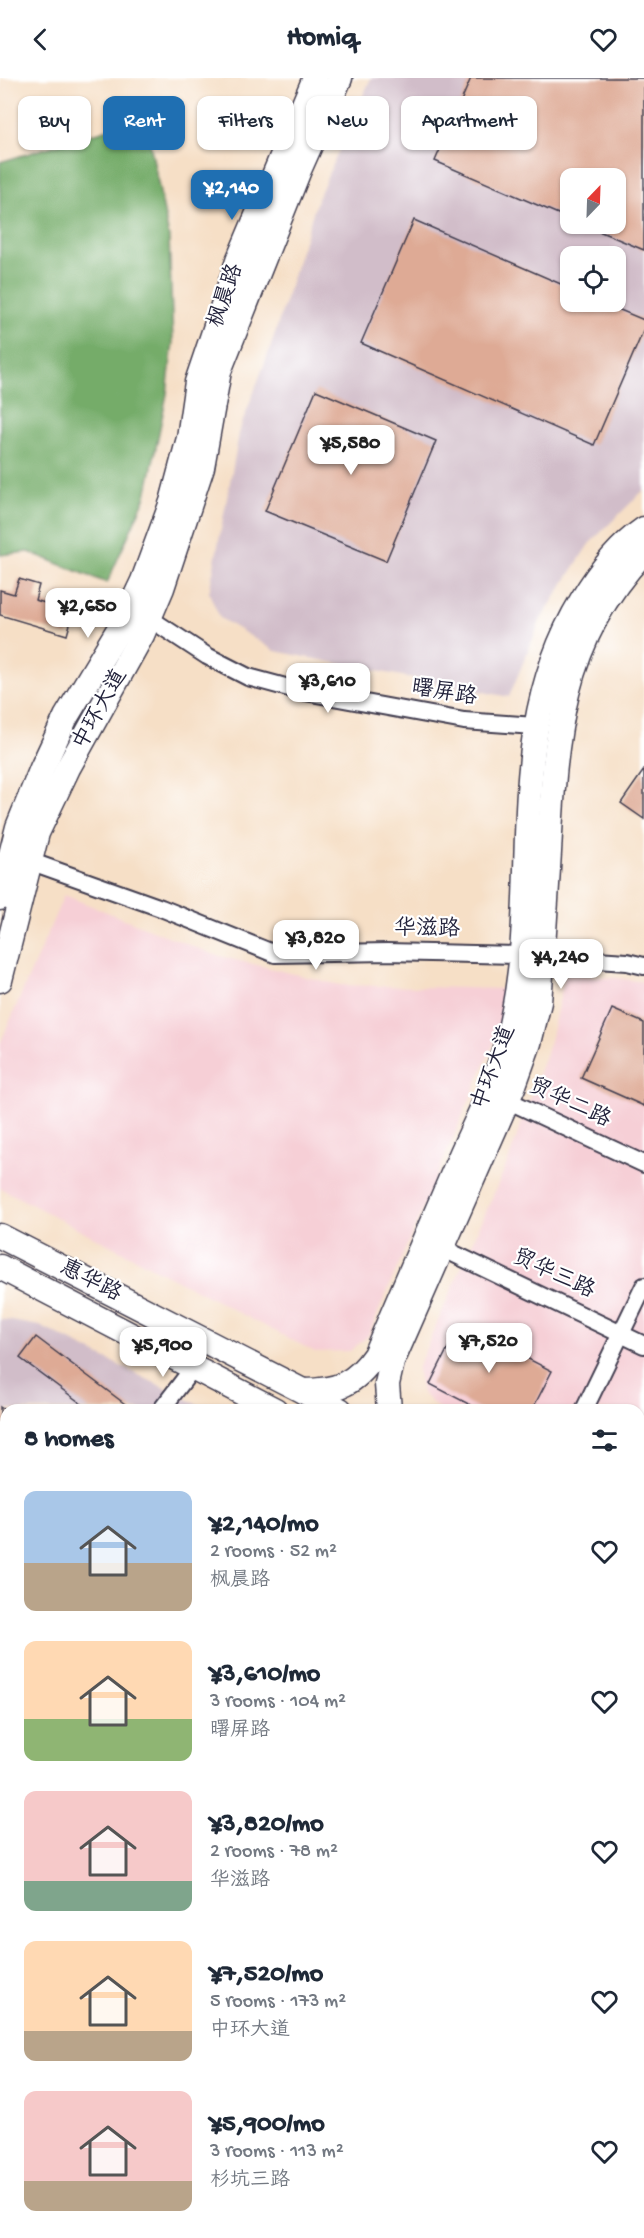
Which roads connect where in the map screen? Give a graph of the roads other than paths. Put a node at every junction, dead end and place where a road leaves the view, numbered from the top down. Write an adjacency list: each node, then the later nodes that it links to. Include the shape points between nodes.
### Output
1 (315, 78): 4 (street, 枫晨路, via 238,261)
2 (340, 78): 3 (street, 枫晨路)
3 (219, 371): 7 (street, 中环大道, via 202,467)
4 (197, 382): 9 (street, 中环大道, via 189,438 172,502 143,581 125,620 66,717 22,817)
5 (644, 529): 8 (street, 中环大道, via 599,572 574,613 552,661)
6 (644, 552): 11 (street, 中环大道, via 619,578 571,674 554,751)
7 (149, 618): 8 (street, 曙屏路, via 248,677 300,692 464,721); 9 (street, 中环大道, via 37,832)
8 (535, 726): 11 (street, 中环大道, via 531,748)
9 (14, 857): 10 (street, 中环大道); 11 (street, 华滋路, via 275,954); 13 (street, 中环大道)
10 (0, 898)
11 (531, 956): 12 (street, 华滋路); 14 (street, 中环大道, via 539,1002); 23 (street, 中环大道, via 496,1073 375,1354 365,1370 348,1383 328,1391)
12 (644, 966)
13 (0, 980)
14 (507, 1100): 15 (street, 贸华二路); 17 (street, 中环大道)
15 (644, 1164)
16 (0, 1236): 23 (street, 惠华路)
17 (442, 1248): 20 (street, 贸华三路); 27 (street, 中环大道, via 392,1362 387,1384)
18 (0, 1267): 22 (street, 惠华路)
19 (644, 1286): 20 (street)
20 (622, 1332): 21 (street, 贸华三路); 28 (street)
21 (644, 1345)
22 (193, 1368): 24 (street); 25 (street, 惠华路)
23 (303, 1391): 26 (street, 惠华路)
24 (166, 1404)
25 (263, 1404)
26 (328, 1404)
27 (389, 1404)
28 (587, 1404)

